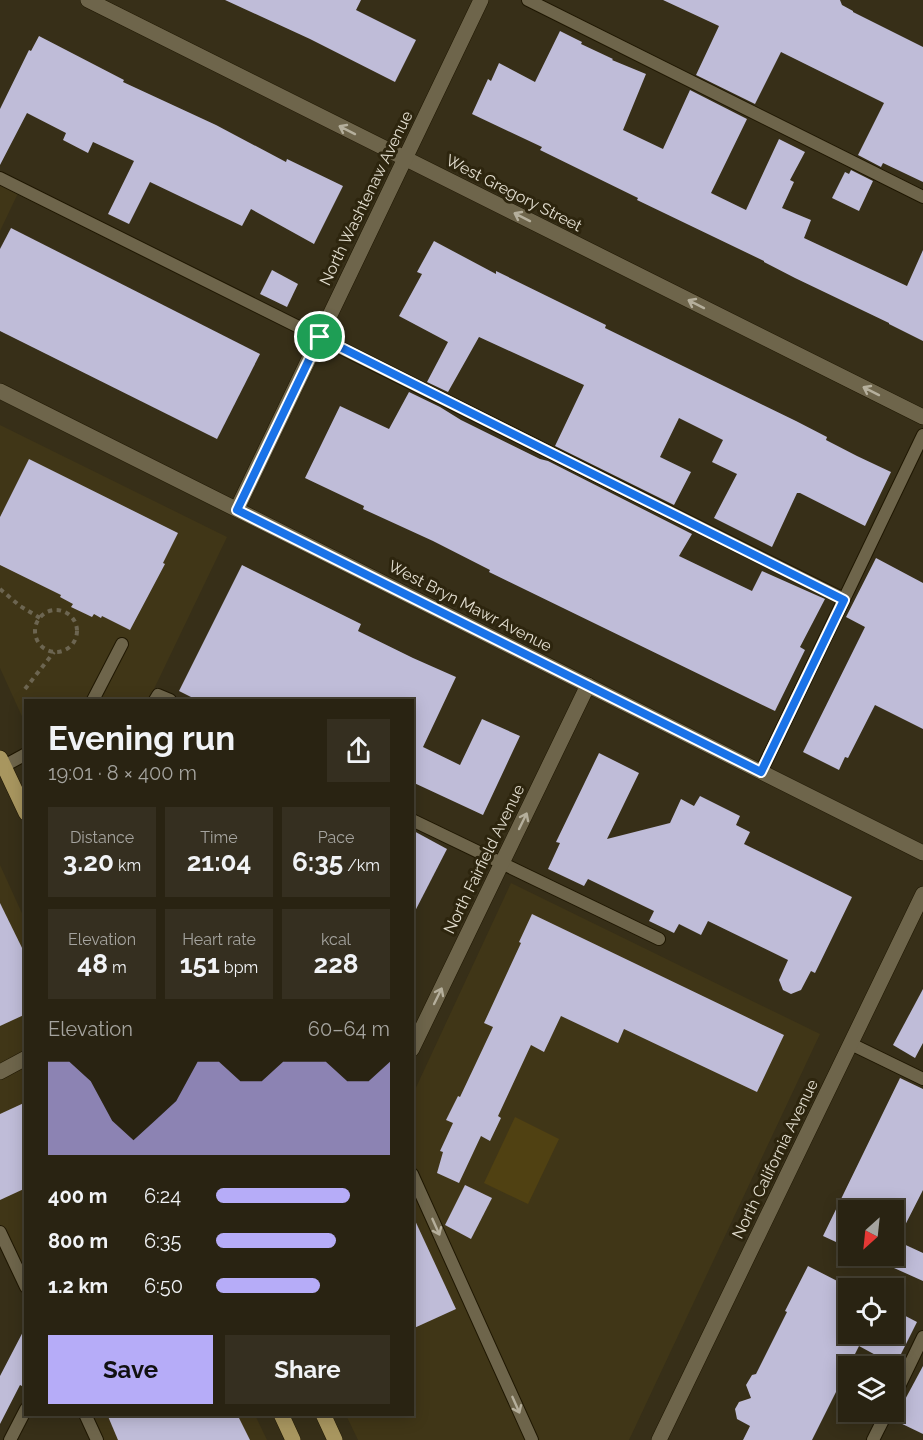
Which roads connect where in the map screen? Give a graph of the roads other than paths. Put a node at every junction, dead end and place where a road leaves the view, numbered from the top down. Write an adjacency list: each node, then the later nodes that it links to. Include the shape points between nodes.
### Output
1 (88, 0): 4 (street, West Gregory Street, one-way to 1)
2 (481, 0): 4 (street, North Washtenaw Avenue)
3 (528, 0): 6 (lane)
4 (405, 158): 7 (street, North Washtenaw Avenue); 9 (street, West Gregory Street, one-way to 4)
5 (0, 178): 7 (lane)
6 (923, 197)
7 (320, 337): 11 (street, North Washtenaw Avenue); 12 (lane)
8 (0, 391): 11 (street, West Bryn Mawr Avenue)
9 (923, 417)
10 (923, 435): 12 (lane)
11 (237, 510): 14 (street, West Bryn Mawr Avenue)
12 (844, 600): 20 (lane)
13 (122, 644): 15 (lane)
14 (588, 685): 20 (street, West Bryn Mawr Avenue); 24 (street, North Fairfield Avenue, one-way to 14)
15 (94, 699)
16 (156, 699): 17 (lane, via 158,695)
17 (168, 699)
18 (24, 755): 19 (lane)
19 (2, 762): 21 (main road)
20 (761, 772): 23 (street, West Bryn Mawr Avenue)
21 (24, 809)
22 (414, 821): 24 (lane)
23 (923, 853)
24 (501, 865): 26 (lane); 28 (street, North Fairfield Avenue, one-way to 24)
25 (923, 894): 27 (street, North California Avenue)
26 (659, 939)
27 (851, 1044): 31 (lane); 47 (street, North California Avenue)
28 (414, 1045)
29 (24, 1059): 30 (street)
30 (0, 1072)
31 (923, 1079)
32 (414, 1178): 46 (lane, one-way to 46)
33 (0, 1232): 34 (lane)
34 (24, 1283)
35 (923, 1337): 36 (lane)
36 (904, 1376)
37 (24, 1413): 42 (lane)
38 (86, 1416): 43 (lane)
39 (282, 1416): 44 (main road)
40 (324, 1416): 45 (main road)
41 (882, 1422): 48 (lane)
42 (10, 1440)
43 (97, 1440)
44 (293, 1440)
45 (335, 1440)
46 (532, 1440)
47 (658, 1440)
48 (873, 1440)

